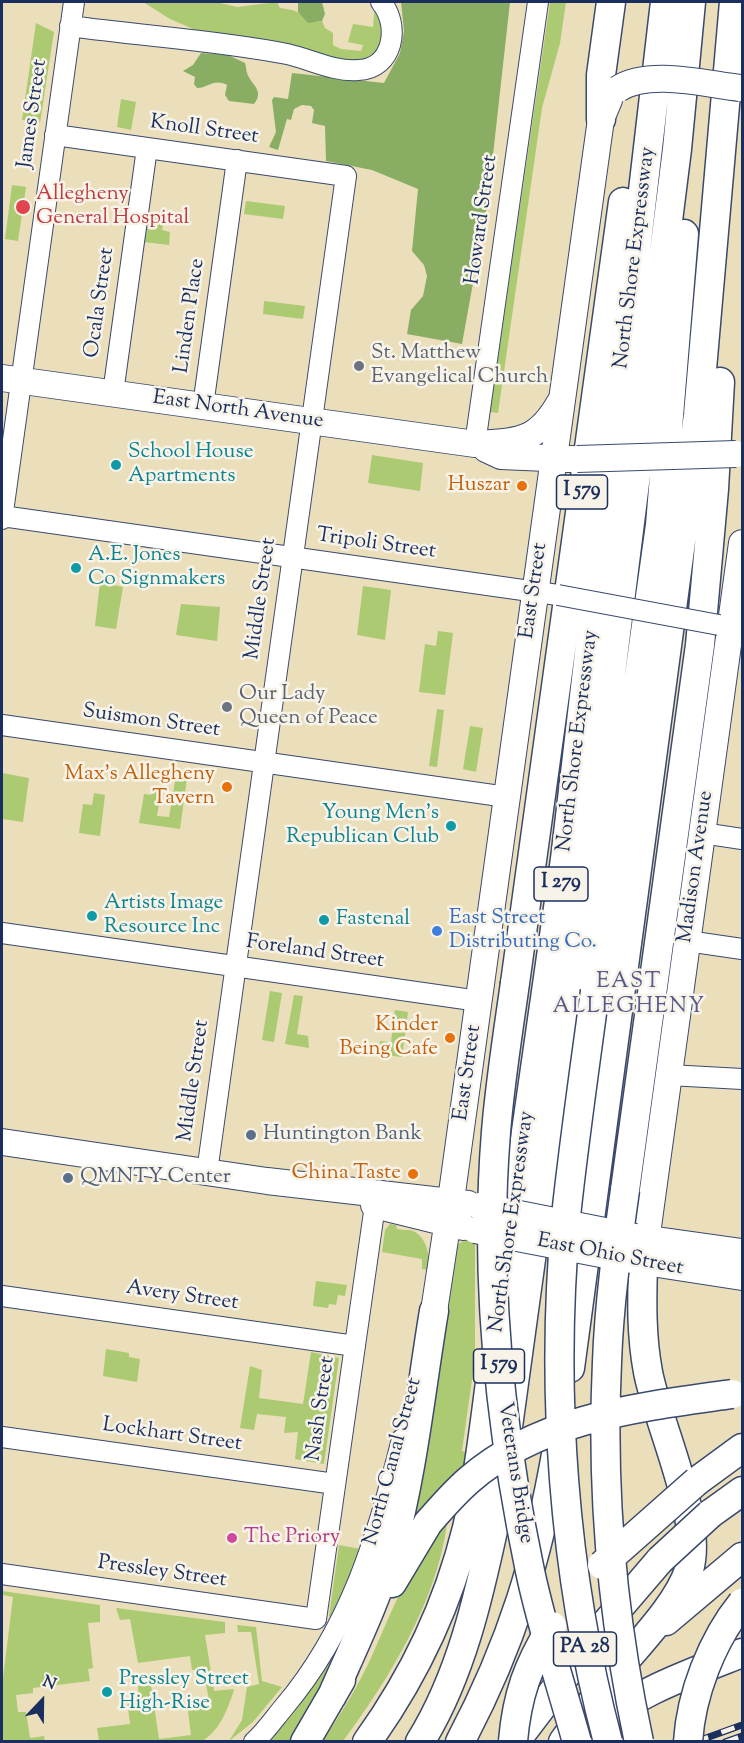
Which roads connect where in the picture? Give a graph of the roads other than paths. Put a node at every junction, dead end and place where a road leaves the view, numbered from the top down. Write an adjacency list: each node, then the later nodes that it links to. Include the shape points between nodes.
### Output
1 (74, 2): 10 (street, James Street)
2 (381, 2): 10 (street, via 391,19 392,36 385,58 369,68 344,69 287,54)
3 (538, 2): 23 (street, Howard Street)
4 (611, 2): 12 (highway, via 601,75)
5 (651, 2): 75 (highway, Veterans Bridge / I 579, bridge, via 496,1134 495,1308 509,1461 530,1573)
6 (665, 2): 69 (highway, North Shore Expressway / I 279, via 565,859 474,1493 457,1563 428,1639 404,1686)
7 (691, 2): 61 (highway, via 677,149 604,732 495,1521)
8 (703, 2): 76 (highway, bridge, via 660,525 566,1218 561,1383 565,1482 586,1647)
9 (734, 2): 13 (highway)
10 (70, 26): 14 (street, James Street)
11 (742, 88): 12 (main road, East Street, bridge, via 650,78 618,89)
12 (601, 119): 20 (main road, East Street)
13 (724, 126): 72 (highway, via 698,415 567,1397 542,1526 520,1609); 77 (highway, bridge, via 733,169 708,568 612,1296 607,1362 611,1568)
14 (55, 135): 15 (street, Knoll Street); 18 (street, James Street)
15 (147, 148): 16 (street, Knoll Street); 19 (street, Ocala Street)
16 (237, 160): 17 (street, Knoll Street); 21 (street, Linden Place)
17 (346, 176): 22 (street, Middle Street)
18 (11, 379): 19 (main road, East North Avenue); 26 (street, James Street)
19 (113, 393): 21 (main road, East North Avenue)
20 (563, 397): 23 (main road, East North Avenue, via 550,419 534,434 508,442); 25 (main road, East Street)
21 (203, 406): 22 (main road, East North Avenue)
22 (312, 422): 23 (main road, East North Avenue); 28 (street, Middle Street)
23 (475, 444): 25 (main road, East North Avenue, via 501,456)
24 (739, 453): 25 (main road, East North Avenue, bridge)
25 (565, 460): 29 (main road, East Street)
26 (2, 517): 28 (street, Tripoli Street)
27 (742, 543): 30 (main road, Madison Avenue)
28 (293, 558): 29 (street, Tripoli Street); 32 (street, Middle Street)
29 (547, 593): 30 (street, Tripoli Street, bridge); 33 (main road, East Street)
30 (731, 626): 34 (main road, Madison Avenue)
31 (2, 725): 32 (street, Suismon Street)
32 (264, 763): 33 (street, Suismon Street); 39 (street, Middle Street)
33 (507, 797): 40 (main road, East Street)
34 (702, 833): 35 (street); 37 (main road, Madison Avenue)
35 (742, 839)
36 (2, 933): 39 (street, Foreland Street)
37 (687, 941): 38 (street); 41 (main road, Madison Avenue)
38 (742, 949)
39 (235, 966): 40 (street, Foreland Street); 44 (street, Middle Street)
40 (479, 1001): 47 (main road, East Street)
41 (669, 1075): 42 (street); 48 (main road, Madison Avenue)
42 (742, 1079)
43 (2, 1142): 44 (main road, East Ohio Street)
44 (207, 1172): 45 (main road, East Ohio Street)
45 (267, 1181): 46 (main road, East Ohio Street); 47 (main road, East Ohio Street)
46 (375, 1205): 47 (main road, East Ohio Street); 53 (street, Nash Street)
47 (450, 1212): 48 (main road, East Ohio Street, bridge); 52 (main road, North Canal Street)
48 (639, 1250): 49 (main road, East Ohio Street); 50 (main road, East Ohio Street); 64 (highway, via 648,1372 681,1485 690,1525 691,1557 688,1571)
49 (742, 1251)
50 (742, 1277)
51 (2, 1296): 53 (street, Avery Street)
52 (434, 1311): 66 (highway, via 392,1549); 67 (street, North Canal Street, via 381,1522 357,1586 322,1656)
53 (355, 1346): 57 (street, Nash Street)
54 (737, 1393): 66 (highway, bridge, via 621,1411 572,1424 528,1441 470,1479 428,1523)
55 (2, 1437): 57 (street, Lockhart Street)
56 (742, 1448): 73 (highway, bridge, via 621,1545 588,1579 552,1626 525,1675 516,1708)
57 (335, 1484): 63 (street, Nash Street)
58 (742, 1491): 73 (highway, PA 28, bridge, via 710,1514 660,1560)
59 (742, 1557): 64 (highway, PA 28)
60 (2, 1574): 63 (street, Pressley Street)
61 (482, 1580): 70 (highway, via 450,1659); 71 (highway, via 446,1690)
62 (742, 1603): 78 (highway, bridge, via 703,1676)
63 (316, 1619)
64 (648, 1635): 74 (highway, PA 28, via 609,1679)
65 (742, 1653): 75 (highway, via 629,1701)
66 (332, 1696): 68 (highway)
67 (254, 1742)
68 (305, 1742)
69 (367, 1742)
70 (403, 1742)
71 (420, 1742)
72 (460, 1742)
73 (514, 1742)
74 (563, 1742)
75 (577, 1742)
76 (609, 1742)
77 (639, 1742)
78 (688, 1742)

